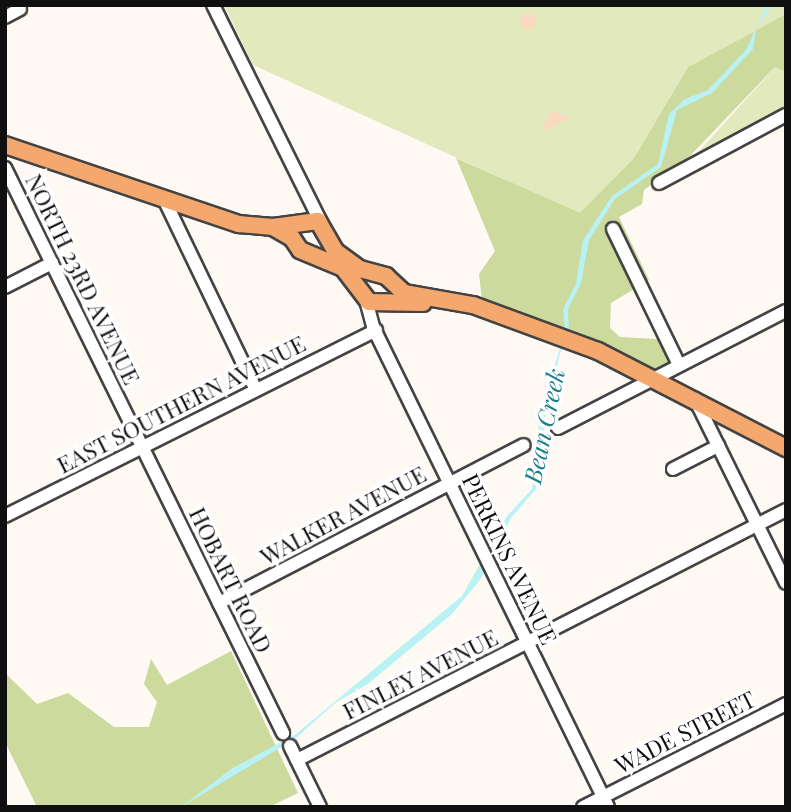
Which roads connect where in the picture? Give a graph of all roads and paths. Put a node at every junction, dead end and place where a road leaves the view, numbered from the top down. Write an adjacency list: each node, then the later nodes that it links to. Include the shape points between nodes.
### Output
1 (213, 5): 10 (street)
2 (20, 9): 3 (street)
3 (5, 17)
4 (786, 115): 7 (street)
5 (5, 145): 8 (main road)
6 (5, 168): 14 (street, NORTH 23RD AVENUE)
7 (659, 183)
8 (165, 201): 11 (main road, via 239,224); 24 (street)
9 (302, 221): 10 (main road); 11 (main road); 13 (main road)
10 (321, 223): 17 (main road, via 335,251)
11 (273, 227): 13 (main road)
12 (614, 229): 22 (street)
13 (296, 242): 17 (main road, via 303,251 343,268)
14 (52, 263): 16 (street); 28 (street, NORTH 23RD AVENUE)
15 (392, 284): 17 (main road, via 386,276); 18 (main road, via 393,295); 19 (main road, via 404,293)
16 (5, 286)
17 (366, 287): 18 (main road); 21 (street, PERKINS AVENUE)
18 (385, 305): 19 (main road); 21 (street)
19 (477, 309): 23 (main road, via 572,341)
20 (786, 311): 22 (street)
21 (376, 330): 24 (street, EAST SOUTHERN AVENUE); 32 (street, PERKINS AVENUE)
22 (679, 365): 23 (street)
23 (654, 378): 25 (main road); 26 (street)
24 (255, 388): 28 (street, EAST SOUTHERN AVENUE)
25 (695, 399): 29 (street); 30 (main road)
26 (558, 428)
27 (524, 445): 32 (street, WALKER AVENUE)
28 (142, 446): 34 (street, EAST SOUTHERN AVENUE); 37 (street, HOBART ROAD)
29 (718, 446): 31 (street); 35 (street)
30 (786, 447)
31 (673, 469)
32 (449, 483): 37 (street, WALKER AVENUE); 38 (street, PERKINS AVENUE)
33 (786, 510): 35 (street, FINLEY AVENUE)
34 (5, 516)
35 (757, 525): 36 (street); 38 (street, FINLEY AVENUE)
36 (786, 583)
37 (219, 603): 40 (street, HOBART ROAD)
38 (528, 643): 42 (street, FINLEY AVENUE); 43 (street, PERKINS AVENUE)
39 (786, 704): 43 (street, WADE STREET)
40 (284, 733)
41 (290, 746): 42 (street)
42 (297, 760): 44 (street)
43 (605, 802): 45 (street, WADE STREET)
44 (320, 807)
45 (583, 807)

